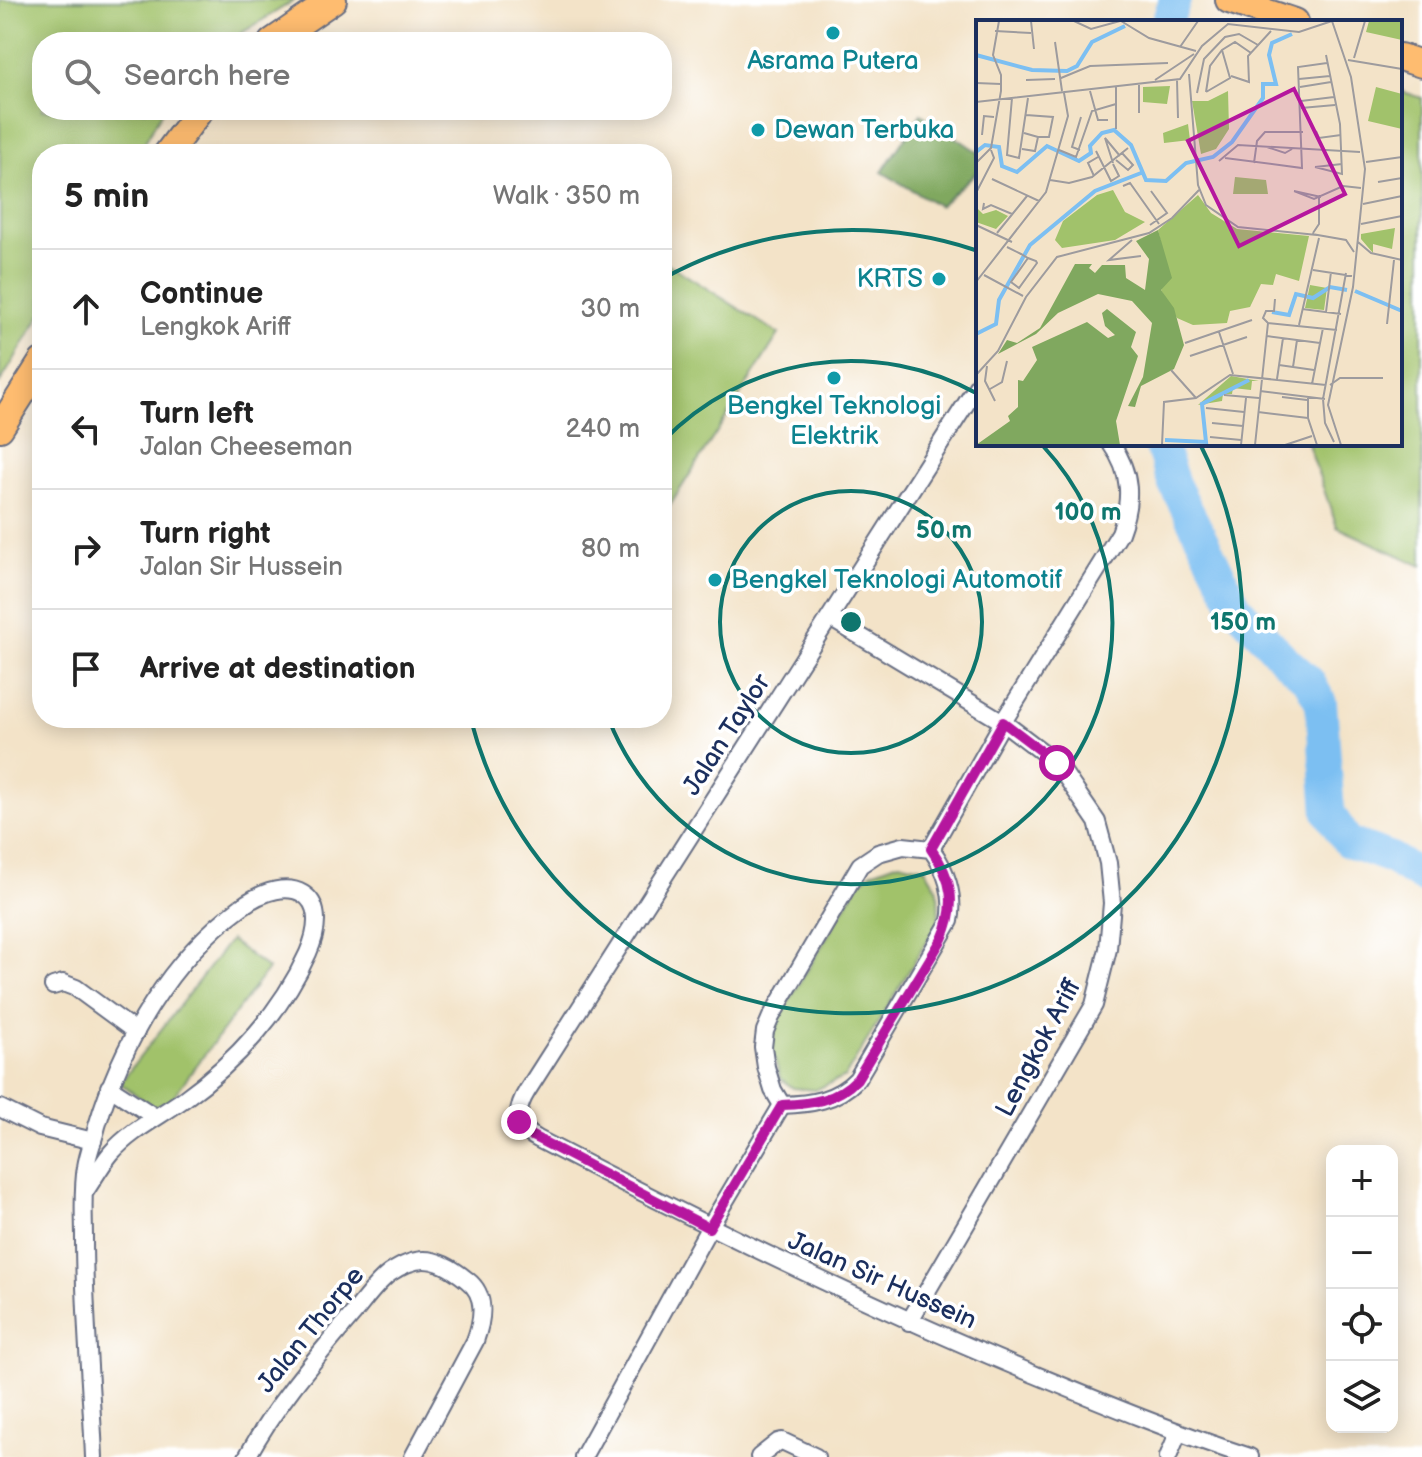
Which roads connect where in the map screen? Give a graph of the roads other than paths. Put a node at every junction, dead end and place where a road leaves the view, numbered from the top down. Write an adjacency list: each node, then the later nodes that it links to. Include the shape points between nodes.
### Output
1 (333, 0): 4 (main road)
2 (1229, 0): 3 (main road)
3 (1289, 20)
4 (287, 32)
5 (1402, 58): 6 (main road)
6 (1422, 64)
7 (192, 120): 8 (main road)
8 (174, 144)
9 (32, 378): 11 (main road)
10 (976, 388): 13 (street, Jalan Taylor)
11 (0, 428)
12 (1113, 446): 14 (street, via 1127,475 1129,496 1120,533)
13 (830, 618): 14 (street, Lengkok Ariff); 21 (street, Jalan Taylor)
14 (1003, 722): 15 (street); 26 (street, Lengkok Ariff, via 1057,763 1097,822 1112,903 1108,949 1083,1025)
15 (931, 849): 19 (street, via 953,907 942,939 866,1067 848,1088 822,1101); 19 (street, via 892,848 860,865 771,1017 763,1047 769,1079)
16 (53, 986): 17 (street, via 76,988)
17 (136, 1032): 18 (street); 22 (street, via 191,952 243,905 277,888 297,891 312,903 317,915 314,938 278,1004 222,1068)
18 (109, 1087): 22 (street); 23 (street)
19 (782, 1105): 25 (street)
20 (0, 1108): 23 (street, via 40,1128)
21 (517, 1112): 25 (street, Jalan Sir Hussein, via 528,1134)
22 (155, 1117): 24 (street, via 112,1153)
23 (93, 1141): 24 (street)
24 (84, 1193): 28 (street)
25 (709, 1228): 26 (street, Jalan Sir Hussein); 31 (street)
26 (909, 1322): 27 (street, Jalan Sir Hussein)
27 (1178, 1433): 34 (street); 35 (street, Jalan Sir Hussein)
28 (94, 1457)
29 (247, 1457): 30 (street, Jalan Thorpe, via 322,1350 387,1275 424,1260 456,1271 478,1289 481,1322)
30 (413, 1457)
31 (583, 1457)
32 (759, 1457): 33 (street, via 782,1441)
33 (816, 1457)
34 (1168, 1457)
35 (1250, 1457)

